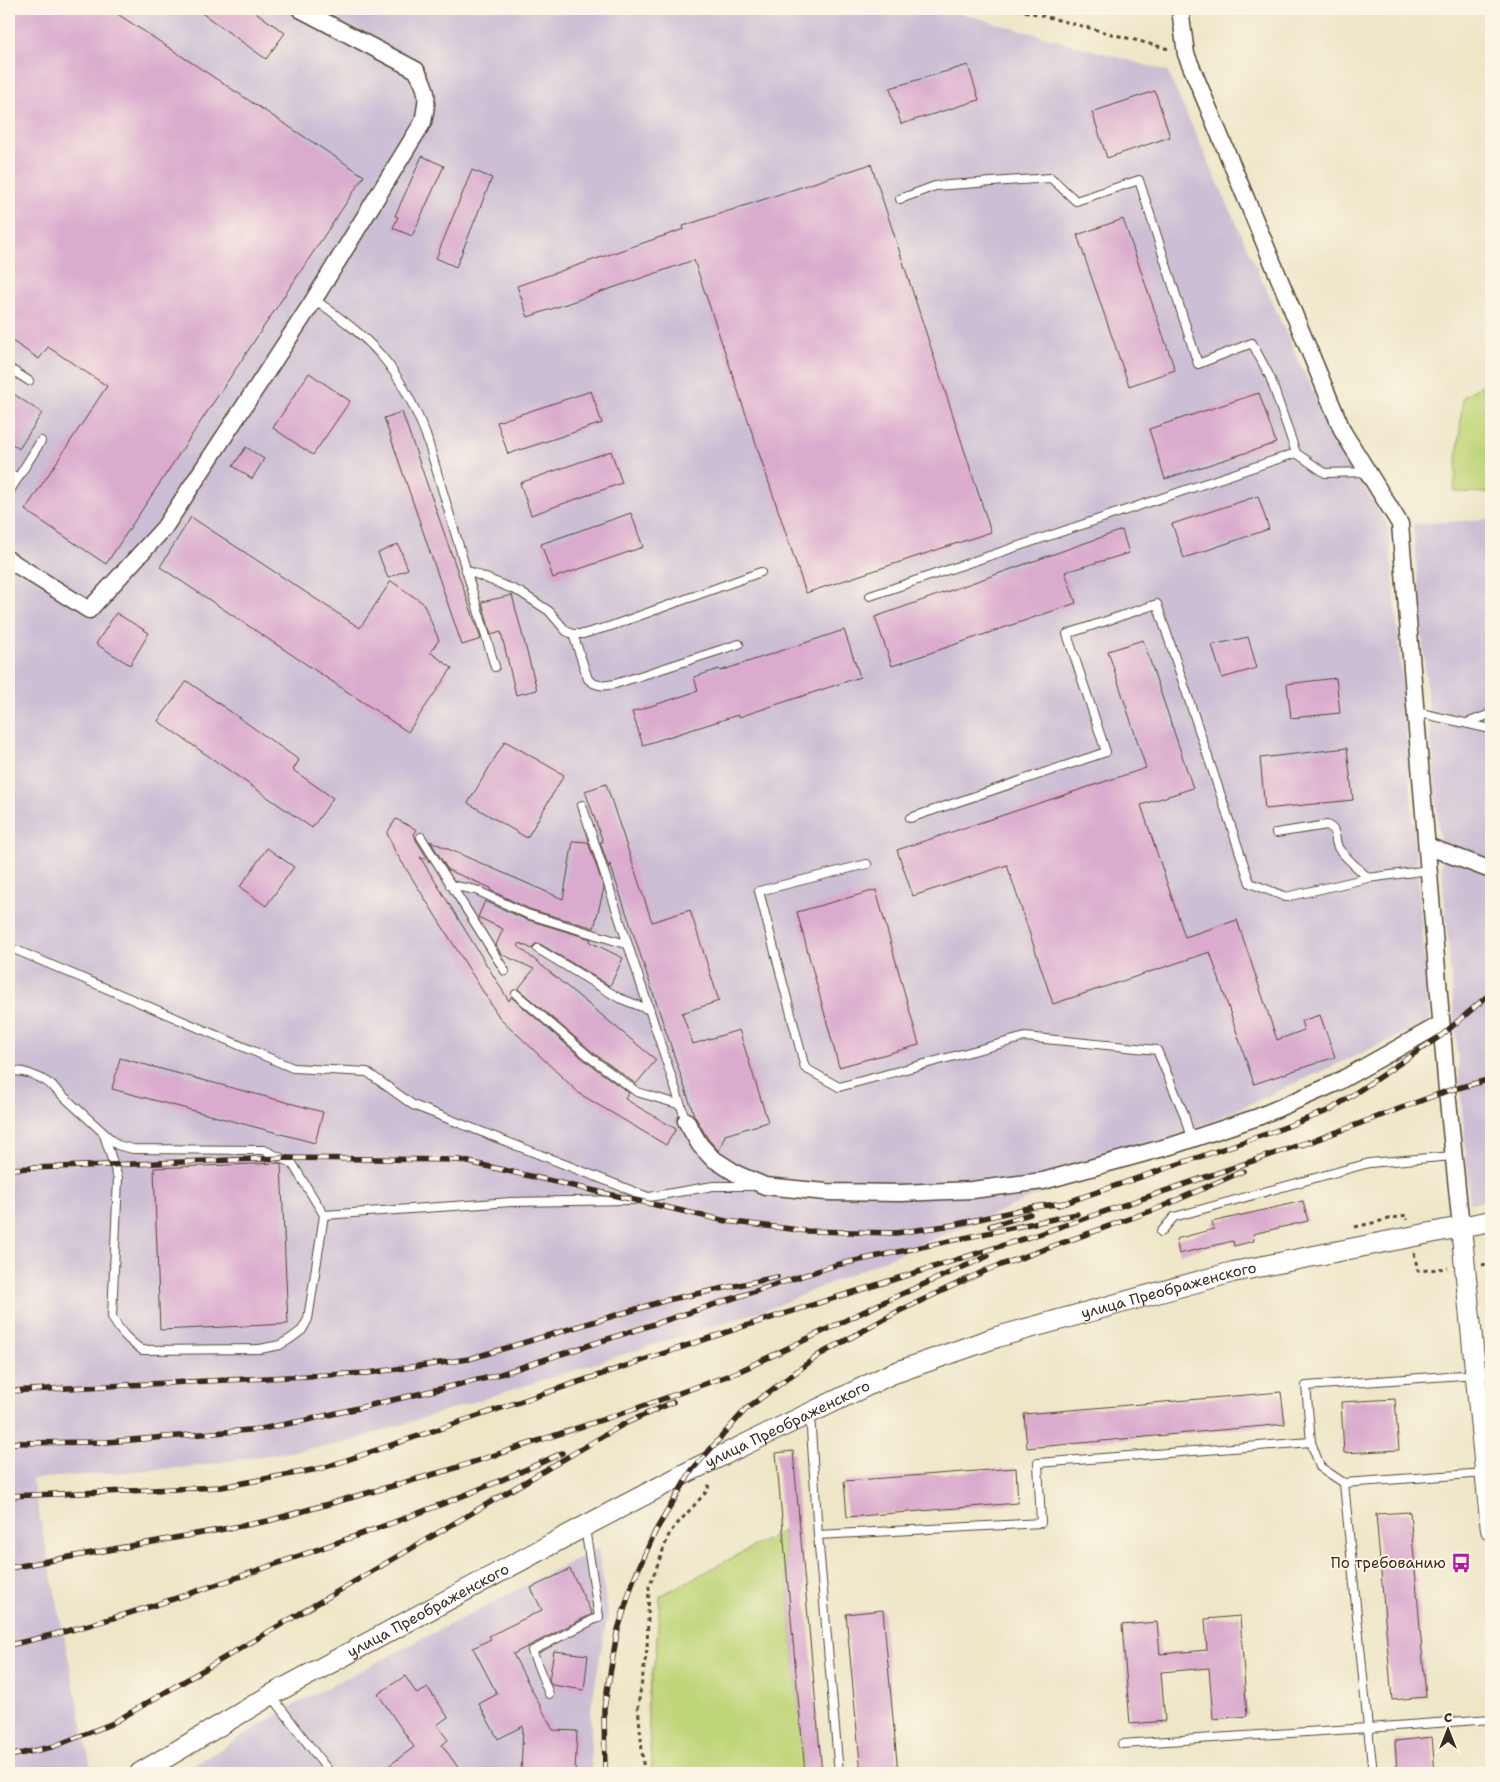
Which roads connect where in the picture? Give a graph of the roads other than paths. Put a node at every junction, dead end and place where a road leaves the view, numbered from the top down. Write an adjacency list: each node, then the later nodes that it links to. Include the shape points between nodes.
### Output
1 (300, 9): 4 (street, via 416,70 425,85 428,101 423,122)
2 (1180, 9): 9 (street, via 1186,54 1343,432)
3 (900, 199): 8 (lane, via 935,186 1051,178 1076,201 1139,180 1198,364 1252,343 1270,377)
4 (314, 299): 13 (street, via 164,528 89,610); 14 (lane, via 372,343 393,368 412,399 426,435)
5 (9, 368): 6 (lane)
6 (28, 381)
7 (42, 441): 11 (lane)
8 (1296, 453): 9 (lane, via 1325,473); 16 (lane)
9 (1368, 472): 21 (street, via 1400,524)
10 (9, 473): 11 (lane)
11 (18, 478): 12 (lane)
12 (9, 492)
13 (9, 560)
14 (466, 570): 17 (lane, via 520,592 549,611 566,631); 19 (lane)
15 (761, 572): 17 (lane, via 611,626)
16 (870, 596)
17 (573, 634): 18 (lane, via 588,679 593,684 604,686)
18 (739, 644)
19 (495, 667)
20 (1491, 711): 22 (lane)
21 (1416, 712): 22 (lane); 28 (street)
22 (1466, 723): 23 (lane)
23 (1491, 729)
24 (582, 806): 34 (lane)
25 (910, 818): 32 (lane, via 1106,752 1067,634 1157,604 1250,883 1286,897)
26 (1276, 833): 32 (lane, via 1327,825 1332,827 1338,848)
27 (421, 837): 33 (lane)
28 (1427, 846): 30 (street); 31 (street)
29 (867, 864): 45 (lane, via 758,891 805,1068 839,1087 1025,1037 1157,1050 1184,1114)
30 (1429, 870): 32 (lane); 40 (street)
31 (1491, 870)
32 (1368, 878)
33 (450, 885): 34 (lane, via 476,890 527,914); 37 (lane)
34 (626, 944): 39 (lane)
35 (9, 947): 48 (lane, via 293,1068 367,1072 413,1105)
36 (538, 949): 39 (lane, via 618,998)
37 (505, 970)
38 (516, 994): 42 (lane, via 592,1059 637,1092)
39 (650, 1010): 42 (lane)
40 (1441, 1024): 45 (street, via 1334,1084 1258,1117); 46 (street)
41 (9, 1070): 44 (lane, via 38,1076 50,1084)
42 (680, 1105): 43 (lane)
43 (686, 1121): 47 (street, via 712,1158)
44 (104, 1135): 49 (lane, via 117,1145 133,1149 264,1150 292,1163); 49 (lane, via 118,1178 112,1317 129,1341 142,1350 260,1349 280,1345 290,1339 302,1330 308,1319)
45 (1191, 1140): 47 (street, via 1043,1182 972,1190 826,1192)
46 (1453, 1156): 51 (street); 52 (lane, via 1369,1163 1174,1217)
47 (765, 1186): 48 (lane, via 713,1186)
48 (648, 1197): 49 (lane, via 589,1202 512,1202)
49 (324, 1215)
50 (1491, 1221): 51 (street, улица Преображенского)
51 (1461, 1227): 53 (street); 54 (street, улица Преображенского, via 1233,1272 997,1337 891,1374)
52 (1161, 1232)
53 (1484, 1374): 55 (lane, via 1306,1386); 56 (street)
54 (810, 1412): 58 (street, улица Преображенского); 60 (lane)
55 (1311, 1442): 57 (lane, via 1320,1467); 60 (lane, via 1038,1463 1041,1524)
56 (1488, 1472): 57 (lane); 59 (street)
57 (1344, 1483): 64 (lane)
58 (585, 1526): 61 (lane, via 599,1617 532,1651); 62 (street, улица Преображенского)
59 (1491, 1530)
60 (818, 1534): 68 (lane)
61 (550, 1694)
62 (271, 1695): 66 (street, улица Преображенского); 67 (lane)
63 (1491, 1719): 64 (lane)
64 (1368, 1728): 65 (lane); 69 (lane)
65 (1122, 1744)
66 (150, 1771)
67 (330, 1773)
68 (839, 1773)
69 (1373, 1773)

